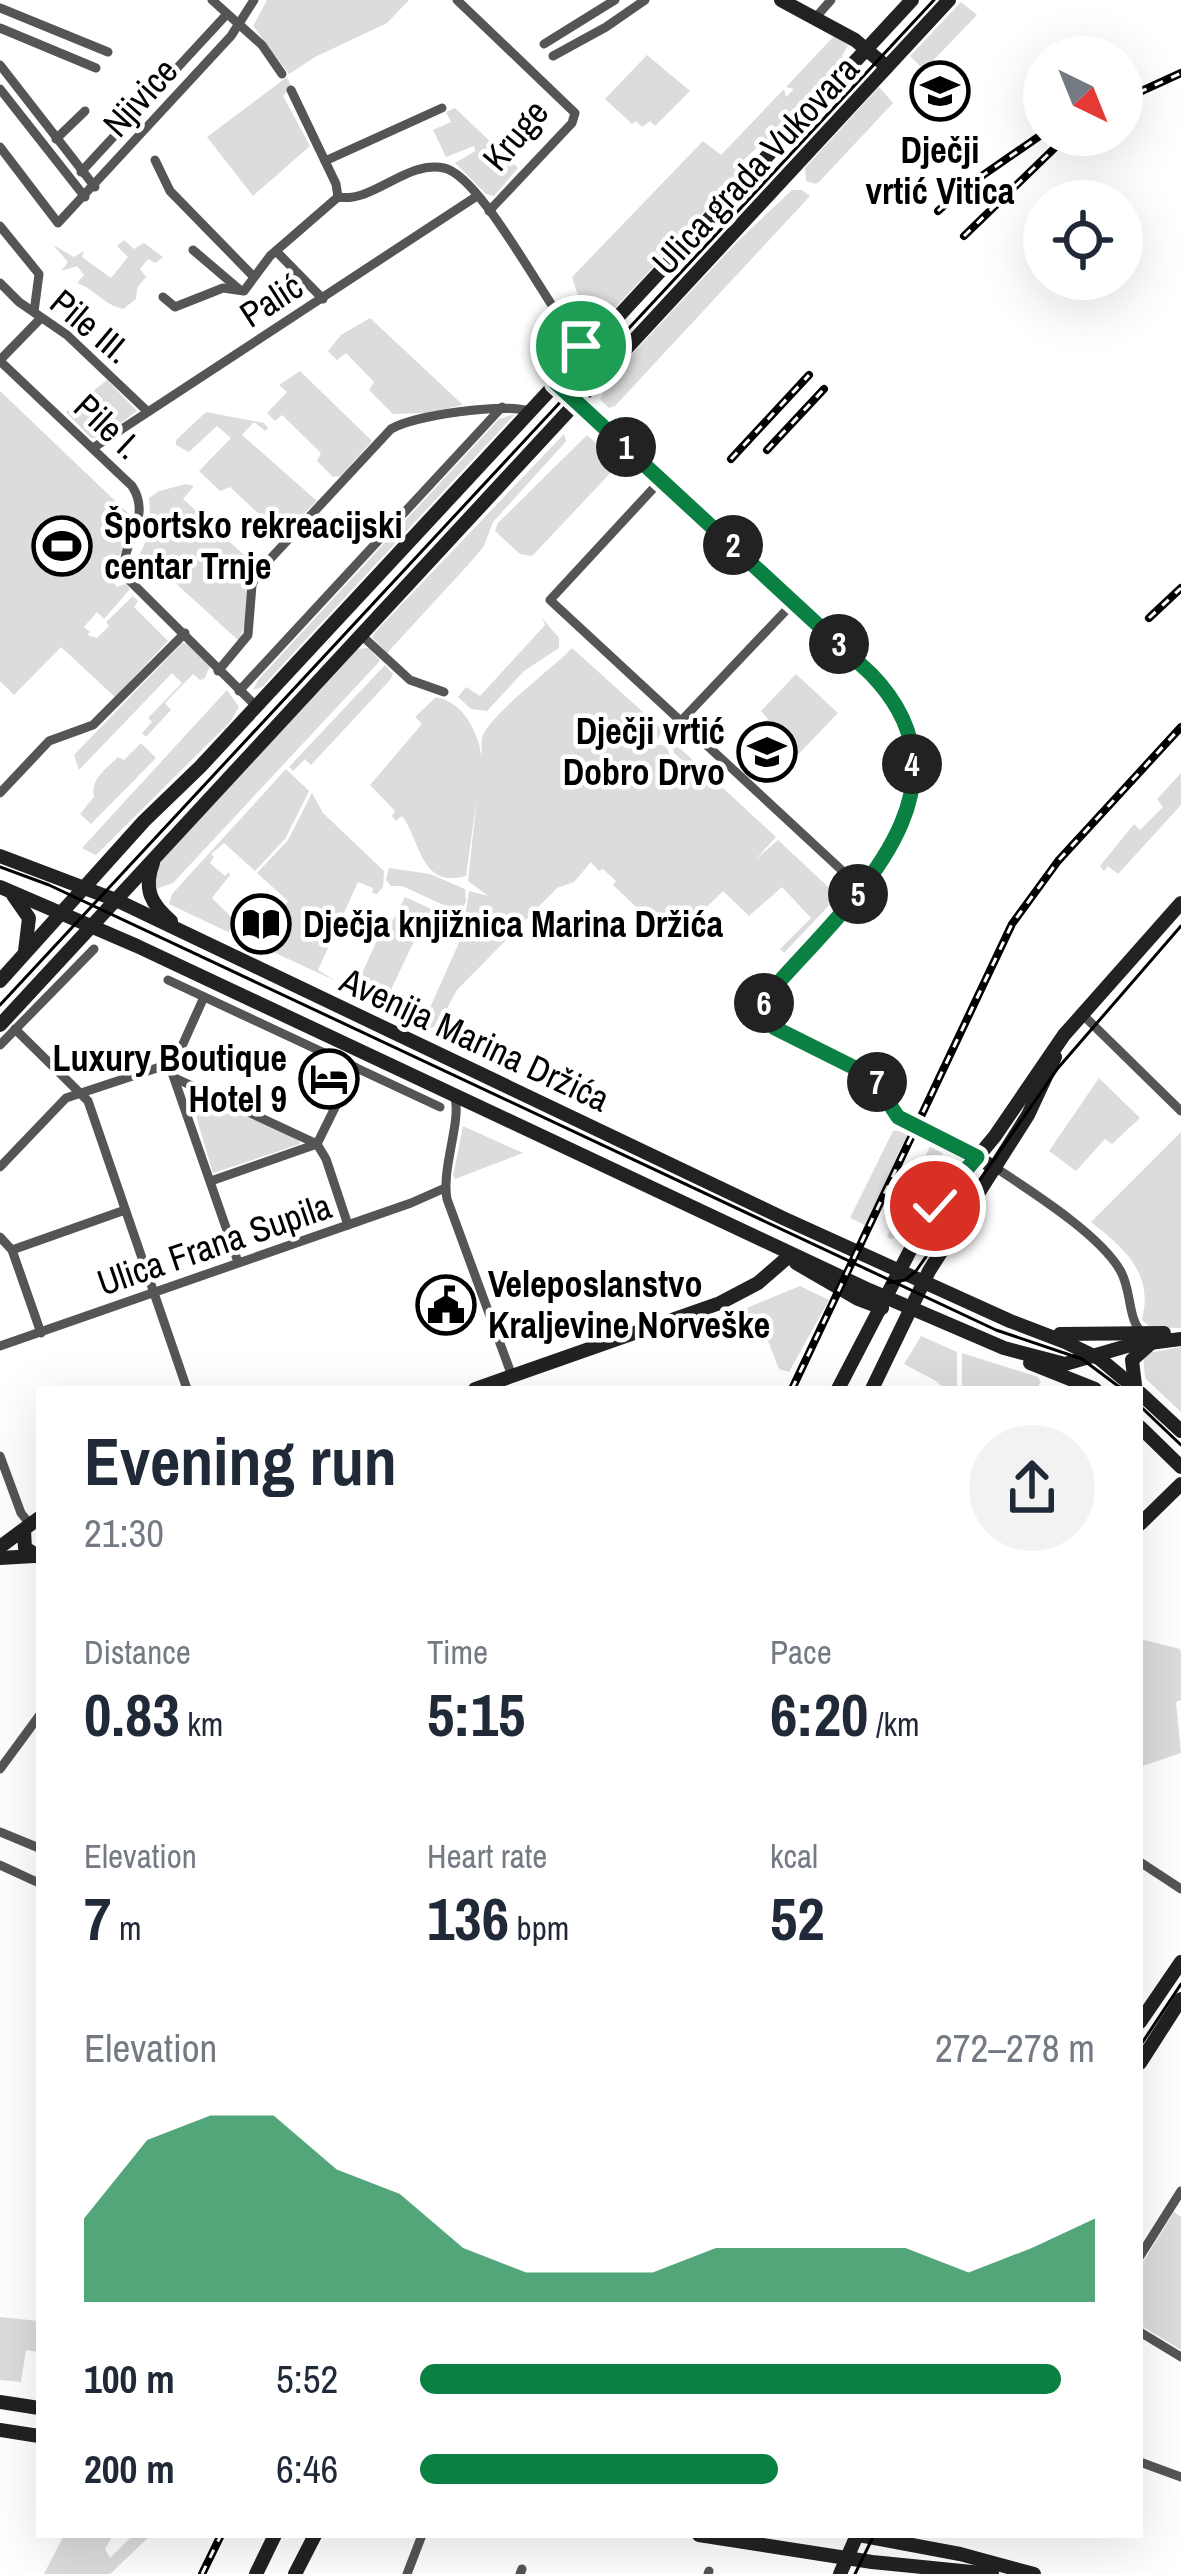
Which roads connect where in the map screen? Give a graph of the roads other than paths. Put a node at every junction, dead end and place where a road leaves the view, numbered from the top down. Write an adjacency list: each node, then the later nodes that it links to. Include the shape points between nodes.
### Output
1 (212, 0): 11 (street)
2 (254, 0): 13 (street, Njivice)
3 (457, 0): 36 (street, Kruge, via 575,116)
4 (615, 0): 15 (street)
5 (645, 0): 18 (street)
6 (781, 0): 12 (main road)
7 (831, 0): 12 (street)
8 (912, 0): 16 (main road, Ulica grada Vukovara)
9 (949, 0): 20 (main road, Ulica grada Vukovara)
10 (0, 8): 17 (street)
11 (226, 14): 13 (street); 31 (street)
12 (816, 17): 16 (main road)
13 (240, 25): 22 (street); 32 (street, Njivice)
14 (0, 28): 21 (street)
15 (544, 44)
16 (867, 48): 20 (main road); 46 (main road, Ulica grada Vukovara)
17 (108, 52)
18 (553, 56)
19 (0, 64): 27 (street)
20 (887, 67): 49 (main road, Ulica grada Vukovara)
21 (96, 68)
22 (282, 74)
23 (0, 89): 33 (street)
24 (291, 90): 30 (street)
25 (442, 108): 30 (street)
26 (86, 111): 27 (street)
27 (56, 139): 31 (street)
28 (0, 147): 33 (street, Njivice, via 58,223)
29 (155, 160): 40 (street, via 174,196)
30 (325, 161): 35 (street)
31 (81, 172): 32 (street)
32 (95, 187): 33 (street, Njivice)
33 (85, 196)
34 (477, 196): 35 (street, via 439,167); 36 (street); 44 (street, Palić)
35 (338, 197): 39 (street)
36 (489, 211): 46 (street)
37 (0, 226): 45 (street, via 39,274)
38 (193, 250): 42 (street)
39 (276, 251): 40 (street); 44 (street)
40 (253, 276): 42 (street)
41 (0, 283): 45 (street, Pile III.)
42 (240, 290): 43 (street, via 223,288 175,307)
43 (163, 297)
44 (323, 298): 51 (street, Palić)
45 (38, 315): 47 (street, Pile I.); 51 (street, Pile III.)
46 (586, 351): 48 (main road, Ulica grada Vukovara)
47 (0, 361): 53 (street, Pile I.)
48 (556, 383): 49 (main road); 52 (main road, Ulica grada Vukovara)
49 (576, 402): 54 (main road); 57 (main road, Ulica grada Vukovara)
50 (502, 407): 52 (street); 58 (street, via 391,429 258,572 248,635); 59 (street)
51 (147, 411): 53 (street, Palić)
52 (529, 411): 61 (main road, Ulica grada Vukovara)
53 (94, 448): 56 (street, Pile I., via 140,502 125,576)
54 (662, 479): 55 (main road); 62 (street, via 550,600)
55 (794, 602): 62 (street); 68 (main road, via 881,685 911,747 905,819)
56 (184, 633): 58 (street, Pile I.); 63 (street, via 93,725 49,741)
57 (359, 634): 60 (street, via 410,680); 64 (main road, Ulica grada Vukovara)
58 (218, 671): 59 (street, Pile I.)
59 (239, 691): 61 (street, Pile I.)
60 (444, 692)
61 (256, 706): 66 (main road, Ulica grada Vukovara)
62 (680, 722): 68 (street)
63 (0, 793)
64 (160, 852): 69 (main road, Ulica grada Vukovara); 73 (main road, via 150,895)
65 (0, 856): 66 (main road, Avenija Marina Držića)
66 (85, 887): 69 (main road, Avenija Marina Držića); 71 (main road, Ulica grada Vukovara)
67 (2, 888): 71 (main road, Avenija Marina Držića); 75 (main road, via 29,918)
68 (862, 889): 91 (main road, via 770,992 764,1016 871,1076 903,1120)
69 (116, 900): 72 (main road, Ulica grada Vukovara); 73 (main road, Avenija Marina Držića)
70 (1181, 903): 79 (main road)
71 (62, 913): 72 (main road, Avenija Marina Držića); 75 (main road, Ulica grada Vukovara)
72 (93, 926): 80 (main road, Ulica grada Vukovara); 87 (main road, Avenija Marina Držića)
73 (189, 937): 103 (main road, Avenija Marina Držića)
74 (94, 949): 80 (street, Ulica grada Vukovara)
75 (22, 957): 77 (main road, Ulica grada Vukovara)
76 (168, 980): 78 (street)
77 (0, 981)
78 (204, 997): 83 (street); 84 (street)
79 (1082, 1015): 81 (main road); 89 (street)
80 (8, 1027): 82 (street, Ulica grada Vukovara); 86 (street)
81 (1061, 1041): 91 (main road); 93 (main road)
82 (0, 1045)
83 (169, 1064): 85 (street); 86 (street)
84 (355, 1067): 88 (street); 90 (street)
85 (175, 1078): 90 (street); 94 (street)
86 (82, 1092): 92 (street, via 62,1101); 96 (street)
87 (454, 1095): 95 (street); 99 (main road, Avenija Marina Držića)
88 (440, 1107)
89 (1181, 1111)
90 (317, 1144): 94 (street); 97 (street)
91 (977, 1157): 93 (main road); 103 (main road, via 926,1218)
92 (0, 1167)
93 (996, 1168): 104 (main road); 111 (street, via 1111,1257)
94 (211, 1181): 102 (street)
95 (445, 1188): 97 (street, Ulica Frana Supila); 115 (street)
96 (125, 1210): 100 (street); 105 (street)
97 (348, 1225): 102 (street, Ulica Frana Supila)
98 (0, 1237): 100 (street)
99 (763, 1238): 101 (main road); 106 (main road, Avenija Marina Držića)
100 (12, 1250): 109 (street)
101 (788, 1257): 106 (main road); 115 (main road, via 734,1297)
102 (238, 1262): 105 (street, Ulica Frana Supila)
103 (897, 1271): 104 (main road, Avenija Marina Držića); 106 (main road)
104 (923, 1282): 107 (main road); 108 (main road, Avenija Marina Držića)
105 (154, 1293): 109 (street, Ulica Frana Supila); 116 (street)
106 (881, 1302): 107 (main road, Avenija Marina Držića); 118 (main road)
107 (911, 1308): 113 (main road, Avenija Marina Držića); 119 (main road)
108 (1037, 1330): 111 (main road); 114 (main road, Avenija Marina Držića)
109 (40, 1333): 112 (street, Ulica Frana Supila)
110 (1181, 1336): 111 (main road)
111 (1147, 1339): 114 (main road); 122 (main road, via 1132,1360)
112 (0, 1346)
113 (1004, 1348): 114 (main road, via 1059,1363); 120 (main road)
114 (1093, 1355): 121 (main road, Avenija Marina Držića)
115 (512, 1376): 117 (main road)
116 (186, 1386)
117 (484, 1386)
118 (839, 1386)
119 (873, 1386)
120 (1087, 1386)
121 (1132, 1386)
122 (1136, 1386)
123 (1143, 1396): 125 (main road, Avenija Marina Držića)
124 (1143, 1430): 127 (main road)
125 (1181, 1431)
126 (0, 1456): 130 (street)
127 (1181, 1467)
128 (1181, 1484): 129 (main road)
129 (1143, 1521)
130 (30, 1524): 131 (main road); 132 (main road, via 23,1542)
131 (0, 1547)
132 (36, 1557): 133 (main road)
133 (0, 1558)
134 (36, 1720): 135 (street)
135 (0, 1768)
136 (0, 1832): 137 (street)
137 (36, 1847)
138 (1143, 1864): 141 (street)
139 (0, 1865): 140 (street)
140 (36, 1882)
141 (1181, 1889)
142 (1181, 1962): 144 (main road)
143 (1181, 2000): 145 (main road)
144 (1143, 2017)
145 (1143, 2058)
146 (1179, 2198): 147 (street)
147 (1143, 2252)
148 (1143, 2334): 149 (street)
149 (1181, 2357)
150 (0, 2402): 151 (main road)
151 (36, 2408)
152 (0, 2430): 153 (main road)
153 (36, 2436)
154 (1143, 2463): 155 (street)
155 (1181, 2477)
156 (274, 2538): 164 (main road)
157 (313, 2538): 165 (main road)
158 (421, 2538): 166 (street)
159 (718, 2538): 162 (main road)
160 (857, 2538): 162 (main road)
161 (883, 2538): 163 (main road); 169 (main road)
162 (847, 2558): 163 (main road); 167 (main road)
163 (869, 2568): 168 (main road)
164 (256, 2574)
165 (295, 2574)
166 (407, 2574)
167 (840, 2574)
168 (992, 2574)
169 (1034, 2574)

